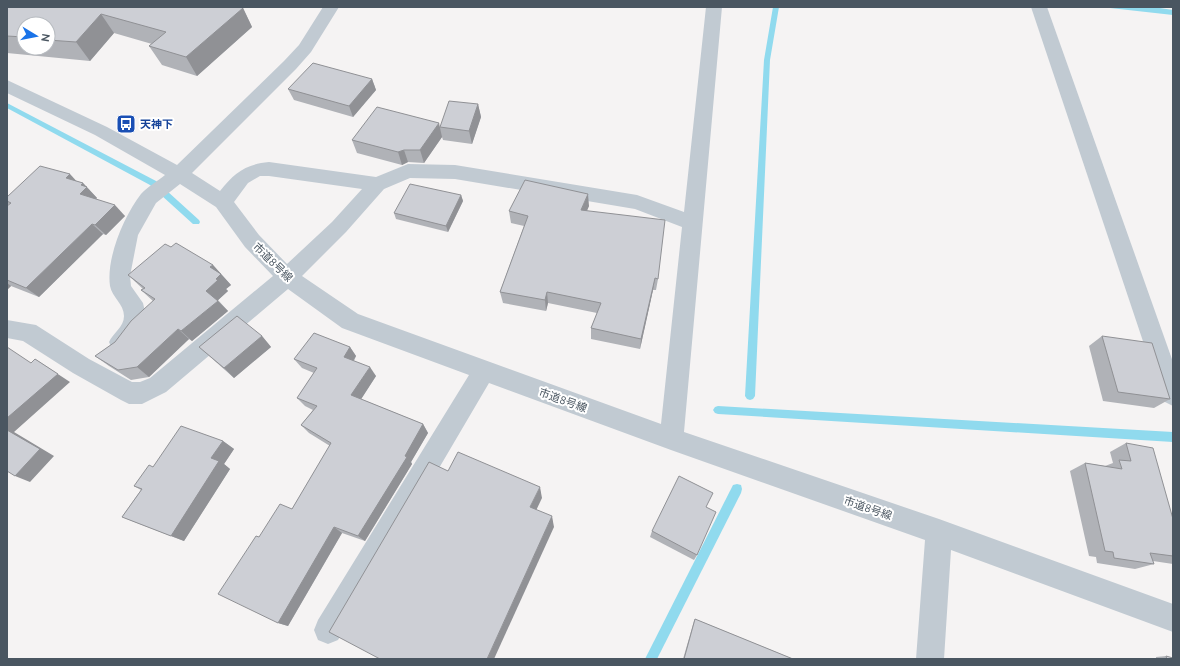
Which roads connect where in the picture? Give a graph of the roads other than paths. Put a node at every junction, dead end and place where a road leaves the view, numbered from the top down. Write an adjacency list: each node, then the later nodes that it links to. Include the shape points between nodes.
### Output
1 (331, 7): 5 (street, via 305,48 290,65)
2 (714, 7): 8 (street)
3 (1039, 7): 13 (street)
4 (7, 86): 5 (street, 市道8号線, via 101,131)
5 (174, 179): 7 (street, 市道8号線); 11 (street, via 149,198 128,235 120,276 121,288 132,303 135,316 133,328 104,356)
6 (377, 184): 7 (street, via 269,168 255,169 242,176); 8 (street, via 408,171 455,172 637,202); 9 (street, via 339,227)
7 (223, 202): 9 (street, 市道8号線, via 252,241)
8 (692, 222): 14 (street)
9 (287, 277): 11 (street, via 158,385 142,393 129,393); 12 (street, 市道8号線, via 350,321)
10 (7, 329): 11 (street, via 28,332)
11 (81, 366)
12 (484, 371): 14 (street, 市道8号線); 17 (street)
13 (1173, 395)
14 (671, 439): 15 (street, 市道8号線)
15 (939, 532): 16 (street, 市道8号線); 18 (street)
16 (1173, 618)
17 (328, 630)
18 (930, 659)

